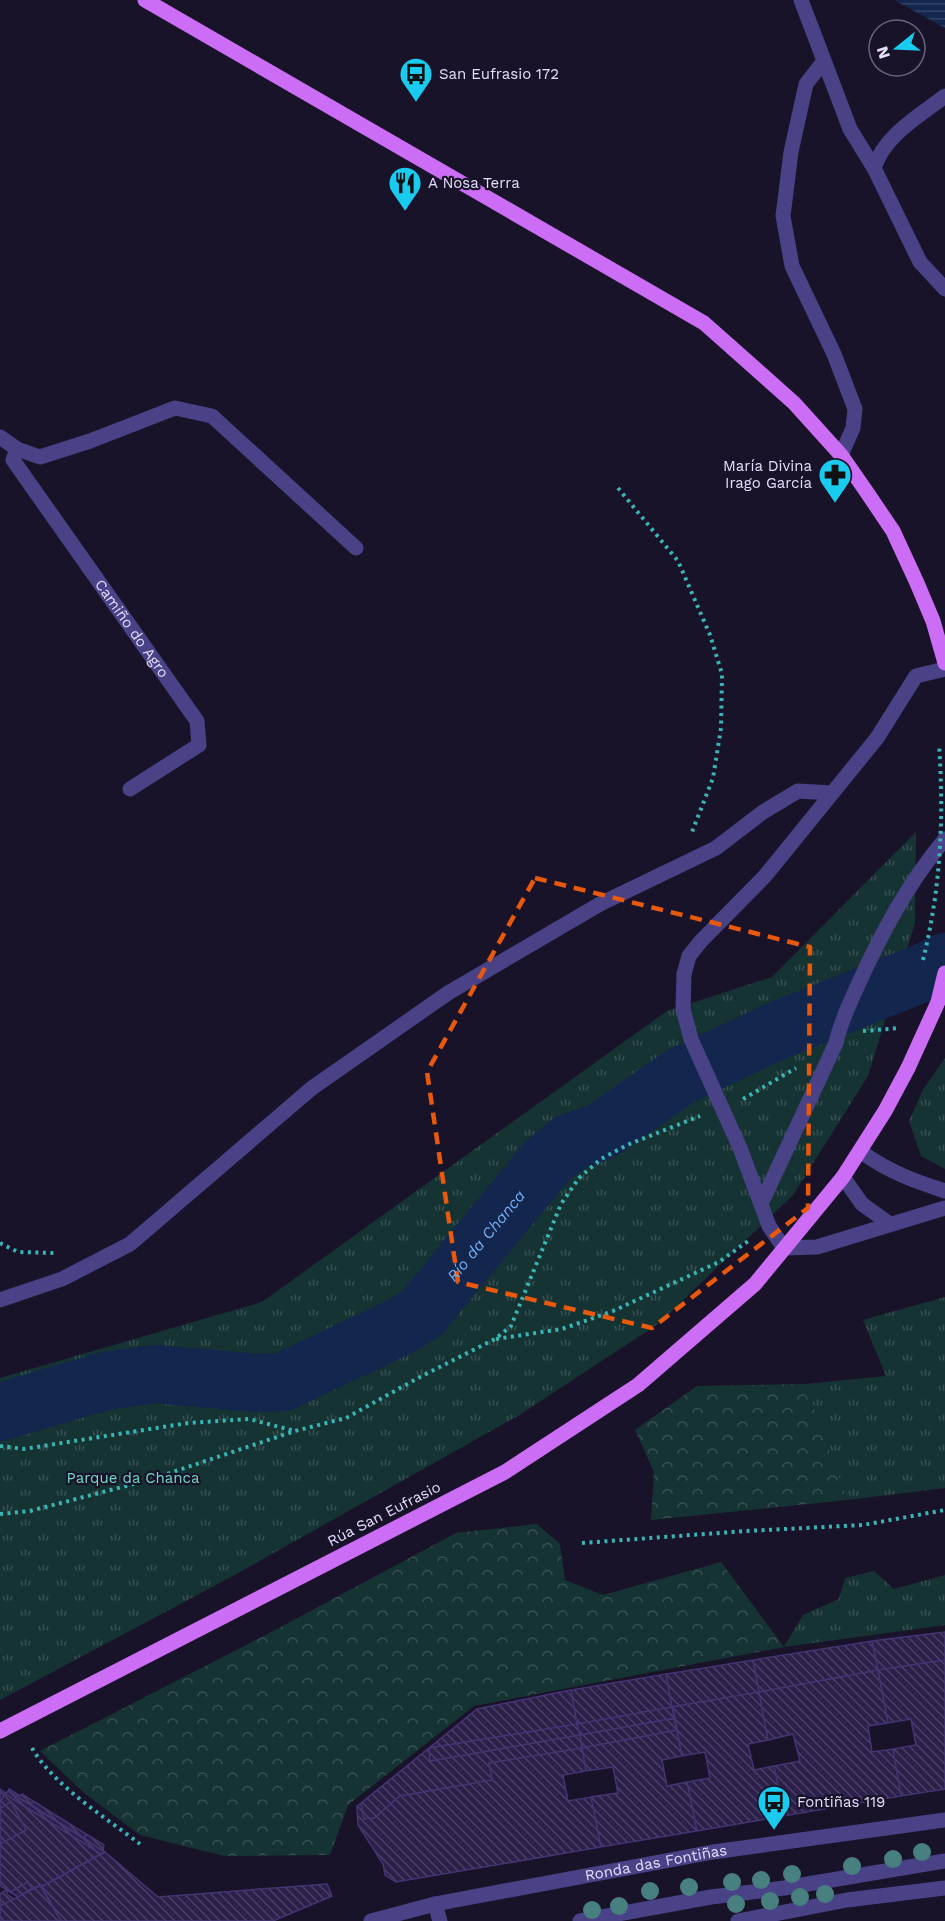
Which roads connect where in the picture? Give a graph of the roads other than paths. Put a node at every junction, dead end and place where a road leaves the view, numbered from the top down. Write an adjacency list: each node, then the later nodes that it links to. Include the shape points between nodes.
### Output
1 (145, 0): 9 (main road, via 705,323 794,403)
2 (801, 0): 3 (street)
3 (824, 62): 5 (street, via 850,129); 9 (street, via 806,84 791,152 783,216 792,266 855,409 854,428)
4 (945, 96): 5 (street, via 888,140)
5 (874, 168): 6 (street, via 920,262)
6 (945, 289)
7 (0, 437): 8 (street)
8 (17, 448): 10 (street, via 40,457 175,408 212,416); 13 (street, Camiño do Agro, via 13,460 197,721 199,745)
9 (841, 455): 11 (main road, via 893,531 933,621)
10 (356, 548)
11 (945, 663)
12 (945, 669): 14 (street, via 916,676 877,738)
13 (130, 789)
14 (832, 793): 20 (street, bridge, via 765,876 701,941 689,956 684,974 683,1009 691,1039); 24 (street, via 798,791 763,812 716,849 600,904 448,993 312,1088 130,1244 62,1279)
15 (945, 839): 20 (street, via 922,866 876,945)
16 (945, 973): 17 (main road, Rúa San Eufrasio, bridge, via 938,1002 908,1068)
17 (860, 1151): 18 (main road, Rúa San Eufrasio); 19 (street, via 905,1178)
18 (843, 1177): 22 (street, via 862,1204); 23 (main road, Rúa San Eufrasio)
19 (945, 1191)
20 (761, 1204): 23 (street, via 769,1226)
21 (945, 1208): 22 (street)
22 (890, 1224): 23 (street, via 817,1247)
23 (784, 1248): 25 (main road, Rúa San Eufrasio, via 755,1284 638,1385 506,1472)
24 (0, 1300)
25 (0, 1731)
26 (945, 1820): 29 (street, Ronda das Fontiñas, via 713,1852)
27 (945, 1861): 32 (street)
28 (945, 1888): 33 (street, via 847,1900)
29 (435, 1904): 30 (street, Ronda das Fontiñas); 31 (street)
30 (371, 1921)
31 (440, 1921)
32 (580, 1921)
33 (738, 1921)

